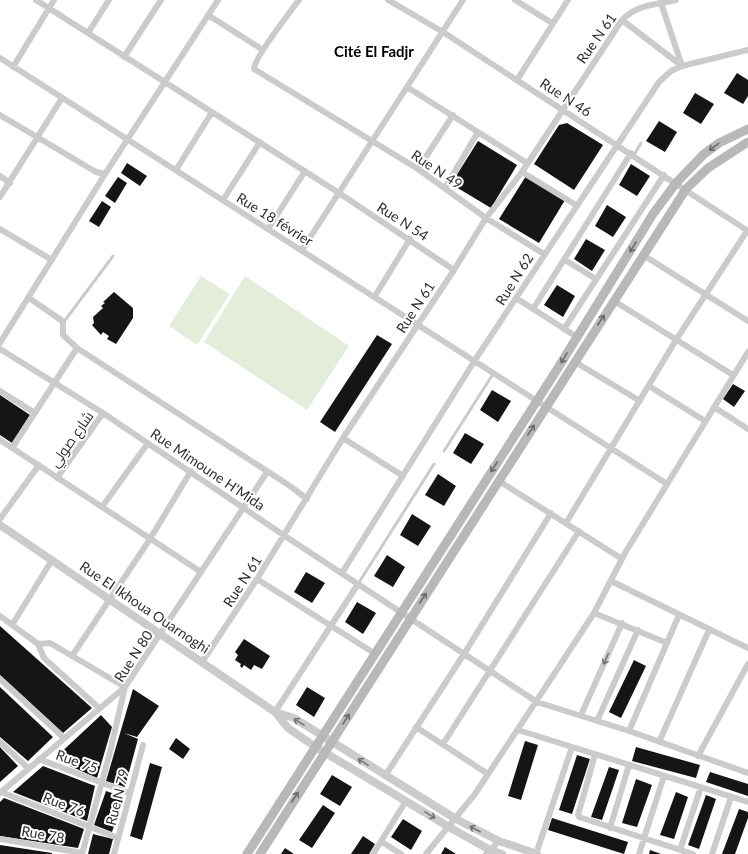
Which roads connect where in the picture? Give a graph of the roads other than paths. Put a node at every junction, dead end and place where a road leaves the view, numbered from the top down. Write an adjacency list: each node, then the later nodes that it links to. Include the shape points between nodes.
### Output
1 (36, 0): 14 (street, Rue N 54)
2 (54, 0): 14 (street)
3 (109, 0): 19 (street)
4 (161, 0): 22 (street)
5 (218, 0): 15 (street)
6 (298, 0): 20 (street, Rue N 49)
7 (388, 0): 18 (street, Rue N 46)
8 (463, 0): 18 (street)
9 (515, 0): 17 (street)
10 (568, 0): 17 (street)
11 (676, 0): 13 (street, Rue N 61)
12 (649, 3): 13 (street, Rue N 61); 16 (street, Rue N 61, via 629,12)
13 (661, 3): 24 (street)
14 (49, 8): 19 (street, Rue N 54); 25 (street)
15 (208, 15): 20 (street); 27 (street)
16 (622, 20): 24 (street); 30 (street, Rue N 61)
17 (552, 24): 26 (street)
18 (443, 32): 26 (street, Rue N 46); 28 (street)
19 (88, 33): 22 (street, Rue N 54)
20 (263, 50): 40 (street, Rue N 49, via 254,65 256,71)
21 (748, 50): 24 (street, Rue N 62)
22 (124, 57): 27 (street, Rue N 54)
23 (0, 58): 25 (street, Rue 18 février)
24 (682, 66): 42 (street, Rue N 62, via 671,71 659,82)
25 (13, 67): 29 (street, Rue 18 février)
26 (516, 80): 30 (street, Rue N 46)
27 (165, 82): 31 (street, Rue N 54); 37 (street)
28 (407, 87): 33 (street); 40 (street)
29 (62, 98): 36 (street); 37 (street, Rue 18 février)
30 (563, 109): 42 (street, Rue N 46); 44 (street, Rue N 61)
31 (212, 112): 38 (street, Rue N 54); 46 (street)
32 (0, 115): 36 (street)
33 (453, 115): 35 (street); 45 (street)
34 (748, 129): 53 (main road, one-way to 53, via 719,143 698,159)
35 (478, 132): 44 (street); 54 (street)
36 (38, 139): 49 (street, via 96,172); 52 (street)
37 (128, 140): 46 (street, Rue 18 février); 49 (street)
38 (260, 142): 47 (street, Rue N 54); 58 (street)
39 (748, 142): 55 (main road, via 708,168)
40 (373, 143): 45 (street, Rue N 49); 56 (street)
41 (641, 143): 43 (lane)
42 (617, 145): 43 (street, Rue N 46); 59 (street, Rue N 62)
43 (632, 154): 50 (street, Rue N 46); 70 (street)
44 (528, 163): 48 (street, Rue N 61)
45 (418, 169): 54 (street, Rue N 49)
46 (176, 170): 58 (street, Rue 18 février)
47 (305, 171): 56 (street, Rue N 54); 62 (street)
48 (522, 172): 59 (street); 60 (street, Rue N 61)
49 (105, 174): 69 (street)
50 (664, 175): 53 (street, Rue N 46); 72 (street)
51 (0, 176): 52 (street)
52 (10, 182): 57 (street)
53 (676, 183): 55 (street, Rue N 46); 83 (main road, one-way to 83, via 653,214)
54 (445, 188): 60 (street, Rue N 49)
55 (686, 189): 63 (street, Rue N 46); 67 (main road)
56 (339, 193): 64 (street, Rue N 54); 65 (street)
57 (0, 197)
58 (223, 200): 62 (street, Rue 18 février)
59 (576, 206): 66 (street, Rue N 62)
60 (486, 218): 66 (street, Rue N 49); 71 (street, Rue N 61)
61 (0, 229): 69 (street)
62 (268, 229): 65 (street, Rue 18 février)
63 (747, 231): 73 (street)
64 (410, 239): 71 (street, Rue N 54); 74 (street)
65 (302, 250): 74 (street, Rue 18 février)
66 (544, 254): 76 (street, Rue N 62)
67 (643, 255): 73 (street); 77 (main road)
68 (113, 256): 80 (lane)
69 (52, 260): 75 (street)
70 (565, 260): 72 (street); 78 (street)
71 (454, 270): 81 (street, Rue N 61)
72 (596, 279): 82 (street)
73 (706, 294): 79 (street); 84 (street)
74 (374, 296): 81 (street, Rue 18 février)
75 (29, 298): 80 (street); 85 (street)
76 (516, 298): 78 (street); 89 (street, Rue N 62)
77 (614, 301): 84 (street); 90 (main road, one-way to 77)
78 (533, 309): 82 (street)
79 (748, 321)
80 (63, 323): 87 (street, via 63,335)
81 (419, 324): 89 (street, Rue 18 février); 104 (street, Rue N 61)
82 (564, 329): 83 (street)
83 (577, 337): 96 (main road, one-way to 96)
84 (676, 340): 92 (street); 94 (street)
85 (0, 343)
86 (0, 348): 93 (street, Rue Mimoune H'Mida)
87 (77, 348): 93 (street); 113 (street)
88 (748, 352): 92 (street)
89 (475, 360): 91 (street, Rue 18 février); 114 (street, Rue N 62)
90 (574, 362): 97 (street); 98 (main road)
91 (494, 372): 96 (street, Rue 18 février); 109 (lane)
92 (733, 375): 99 (street)
93 (55, 383): 100 (street); 101 (street, Rue Mimoune H'Mida)
94 (649, 386): 97 (street); 102 (street)
95 (0, 391): 100 (street)
96 (538, 400): 98 (street, Rue 18 février); 136 (main road, one-way to 136)
97 (640, 401): 108 (street)
98 (546, 406): 108 (street, Rue 18 février); 116 (main road, one-way to 98)
99 (714, 408): 102 (street); 103 (street)
100 (35, 413): 107 (street)
101 (103, 413): 106 (street, Rue Mimoune H'Mida); 115 (street, شارع صولي)
102 (705, 422): 117 (street)
103 (748, 429)
104 (343, 438): 114 (street); 118 (street, Rue N 61)
105 (0, 440): 107 (street)
106 (148, 443): 112 (street, Rue Mimoune H'Mida); 119 (street)
107 (12, 448): 111 (street)
108 (611, 448): 117 (street, Rue 18 février); 123 (street)
109 (444, 451)
110 (434, 464): 134 (lane)
111 (39, 465): 115 (street); 122 (street)
112 (191, 471): 120 (street, Rue Mimoune H'Mida); 127 (street)
113 (267, 472): 118 (street); 120 (street, Rue N 80)
114 (404, 476): 131 (street, Rue N 62)
115 (57, 478): 119 (street)
116 (499, 481): 121 (street); 140 (main road, one-way to 116)
117 (667, 484): 128 (street)
118 (307, 500): 126 (street, Rue N 61)
119 (102, 507): 127 (street)
120 (245, 508): 126 (street, Rue Mimoune H'Mida); 130 (street, Rue N 80)
121 (551, 513): 123 (street); 151 (street)
122 (0, 519)
123 (566, 522): 125 (street)
124 (0, 525): 129 (street, Rue EI Ikhoua Ouarnoghi)
125 (579, 531): 128 (street); 155 (street)
126 (285, 536): 131 (street, Rue Mimoune H'Mida); 132 (street, Rue N 61)
127 (150, 539): 130 (street); 135 (street)
128 (622, 559): 133 (street)
129 (52, 560): 135 (street, Rue EI Ikhoua Ouarnoghi); 142 (street)
130 (201, 572): 146 (street, Rue N 80)
131 (342, 573): 134 (street, Rue Mimoune H'Mida)
132 (257, 579): 143 (street); 153 (street, Rue N 61)
133 (612, 581): 137 (street); 138 (street)
134 (358, 584): 136 (street, Rue Mimoune H'Mida); 143 (street)
135 (110, 600): 146 (street, Rue EI Ikhoua Ouarnoghi); 152 (street)
136 (400, 612): 140 (street, Rue Mimoune H'Mida); 150 (main road)
137 (594, 612): 141 (street); 158 (street)
138 (679, 615): 145 (street); 147 (street)
139 (0, 616): 142 (street)
140 (410, 619): 151 (street, Rue Mimoune H'Mida); 169 (main road, one-way to 140)
141 (622, 623): 144 (street); 161 (street, one-way to 161)
142 (12, 625): 148 (street)
143 (330, 626): 150 (street); 160 (street)
144 (638, 630): 147 (street); 162 (street)
145 (709, 630): 149 (street); 170 (street)
146 (161, 633): 153 (street, Rue EI Ikhoua Ouarnoghi); 157 (street, Rue N 80)
147 (667, 643): 165 (street)
148 (38, 644): 152 (street, via 50,643); 159 (street, via 44,658)
149 (748, 648)
150 (374, 653): 166 (main road)
151 (464, 654): 155 (street, Rue Mimoune H'Mida); 163 (street)
152 (72, 656): 157 (street)
153 (202, 662): 160 (street, Rue EI Ikhoua Ouarnoghi)
154 (748, 664): 177 (street)
155 (490, 671): 158 (street, Rue Mimoune H'Mida); 171 (street)
156 (0, 679): 167 (street)
157 (125, 687): 159 (street); 185 (street, Rue N 80)
158 (537, 702): 161 (street, Rue Mimoune H'Mida); 164 (street)
159 (99, 708): 167 (street)
160 (275, 712): 166 (street, one-way to 160, via 294,718); 173 (street, via 288,728)
161 (581, 715): 162 (street, Rue Mimoune H'Mida)
162 (597, 721): 165 (street, Rue Mimoune H'Mida)
163 (416, 727): 171 (street); 183 (street)
164 (518, 730): 174 (street); 182 (street)
165 (629, 731): 170 (street, Rue Mimoune H'Mida)
166 (322, 735): 169 (street); 173 (main road)
167 (64, 737): 178 (street)
168 (0, 742): 180 (street)
169 (332, 742): 175 (main road); 183 (street, one-way to 169)
170 (659, 742): 177 (street, Rue Mimoune H'Mida)
171 (443, 744): 182 (street)
172 (143, 745): 188 (street, Rue N 79)
173 (314, 746): 175 (street); 192 (main road)
174 (572, 747): 176 (street); 213 (street)
175 (324, 752): 190 (street); 193 (main road, one-way to 175)
176 (595, 755): 179 (street); 197 (street, via 578,815 583,820)
177 (698, 756): 181 (street, Rue Mimoune H'Mida)
178 (39, 759): 180 (street); 185 (street, Rue 75)
179 (628, 765): 184 (street); 197 (street)
180 (28, 768): 187 (street)
181 (748, 772)
182 (488, 774): 194 (street)
183 (384, 776): 194 (street)
184 (664, 776): 186 (street); 200 (street)
185 (102, 782): 188 (street, Rue 75); 195 (street, Rue N 80)
186 (700, 787): 189 (street); 203 (street)
187 (0, 792): 195 (street, Rue 76)
188 (129, 793): 198 (street, Rue N 79)
189 (731, 796): 191 (street); 216 (street)
190 (406, 801): 196 (street, one-way to 196); 202 (street)
191 (748, 802)
192 (274, 812): 193 (main road); 207 (main road)
193 (282, 817): 208 (main road)
194 (456, 819): 196 (street); 201 (street, one-way to 194)
195 (89, 827): 198 (street, Rue 76); 205 (street, Rue N 80)
196 (449, 827): 204 (street); 211 (street)
197 (610, 828): 200 (street)
198 (118, 838): 206 (street, Rue N 79)
199 (0, 839): 205 (street, Rue 78)
200 (644, 839): 203 (street); 214 (street)
201 (499, 841): 204 (street); 213 (street)
202 (382, 842): 209 (street); 210 (street)
203 (680, 850): 215 (street)
204 (488, 852): 212 (street)
205 (82, 854)
206 (114, 854)
207 (246, 854)
208 (260, 854)
209 (373, 854)
210 (401, 854)
211 (426, 854)
212 (502, 854)
213 (536, 854)
214 (639, 854)
215 (693, 854)
216 (712, 854)

